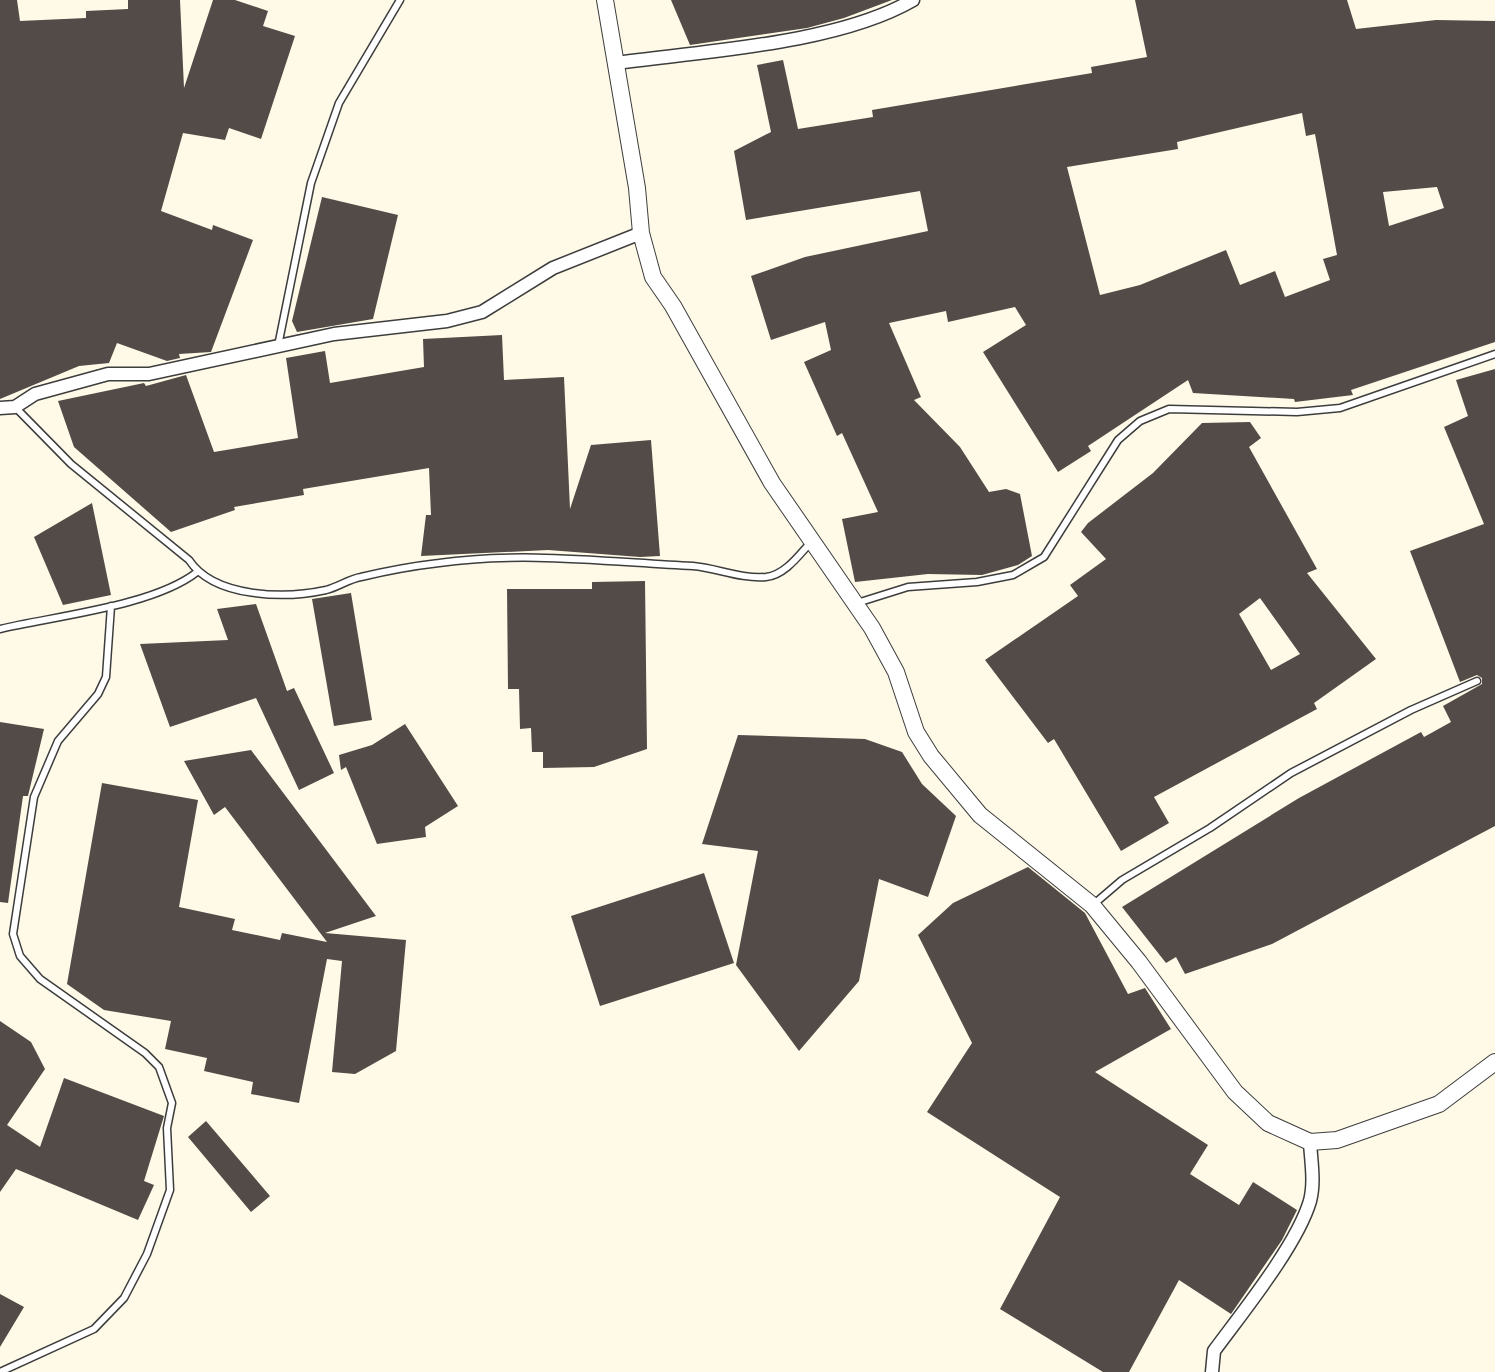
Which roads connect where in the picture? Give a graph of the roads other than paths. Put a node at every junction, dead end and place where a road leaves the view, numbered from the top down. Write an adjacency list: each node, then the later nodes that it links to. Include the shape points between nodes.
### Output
1 (400, 0): 6 (lane, via 339,103 311,183)
2 (605, 0): 4 (street)
3 (913, 0): 4 (street, via 870,22 829,31)
4 (616, 63): 5 (street)
5 (641, 233): 6 (street, via 553,268 482,312); 10 (street, via 653,277 772,483)
6 (278, 346): 8 (street, via 149,374 108,374 35,394)
7 (1495, 354): 12 (lane, via 1340,408 1297,412 1169,409 1140,421 1118,440 1044,556 1013,575 908,587)
8 (15, 407): 9 (street); 11 (lane, via 71,464 189,560)
9 (0, 408)
10 (812, 541): 11 (lane, via 787,568 760,577 697,567 486,558 439,562 358,577 327,590 288,594 251,592); 12 (street)
11 (197, 572): 13 (lane, via 181,585)
12 (855, 603): 16 (street, via 895,672 916,732 931,756 980,814)
13 (111, 606): 14 (lane); 19 (lane, via 106,677 98,694 58,741 34,797 13,934 20,956 40,979 159,1067 172,1103 167,1128 170,1190 147,1254 124,1298 94,1329)
14 (0, 629)
15 (1477, 681): 16 (lane, via 1291,773 1122,880)
16 (1093, 905): 18 (street, via 1235,1092 1268,1123)
17 (1495, 1062): 18 (street, via 1438,1104 1337,1140)
18 (1310, 1142): 20 (street, via 1310,1201 1294,1236 1214,1351)
19 (0, 1372)
20 (1212, 1372)

